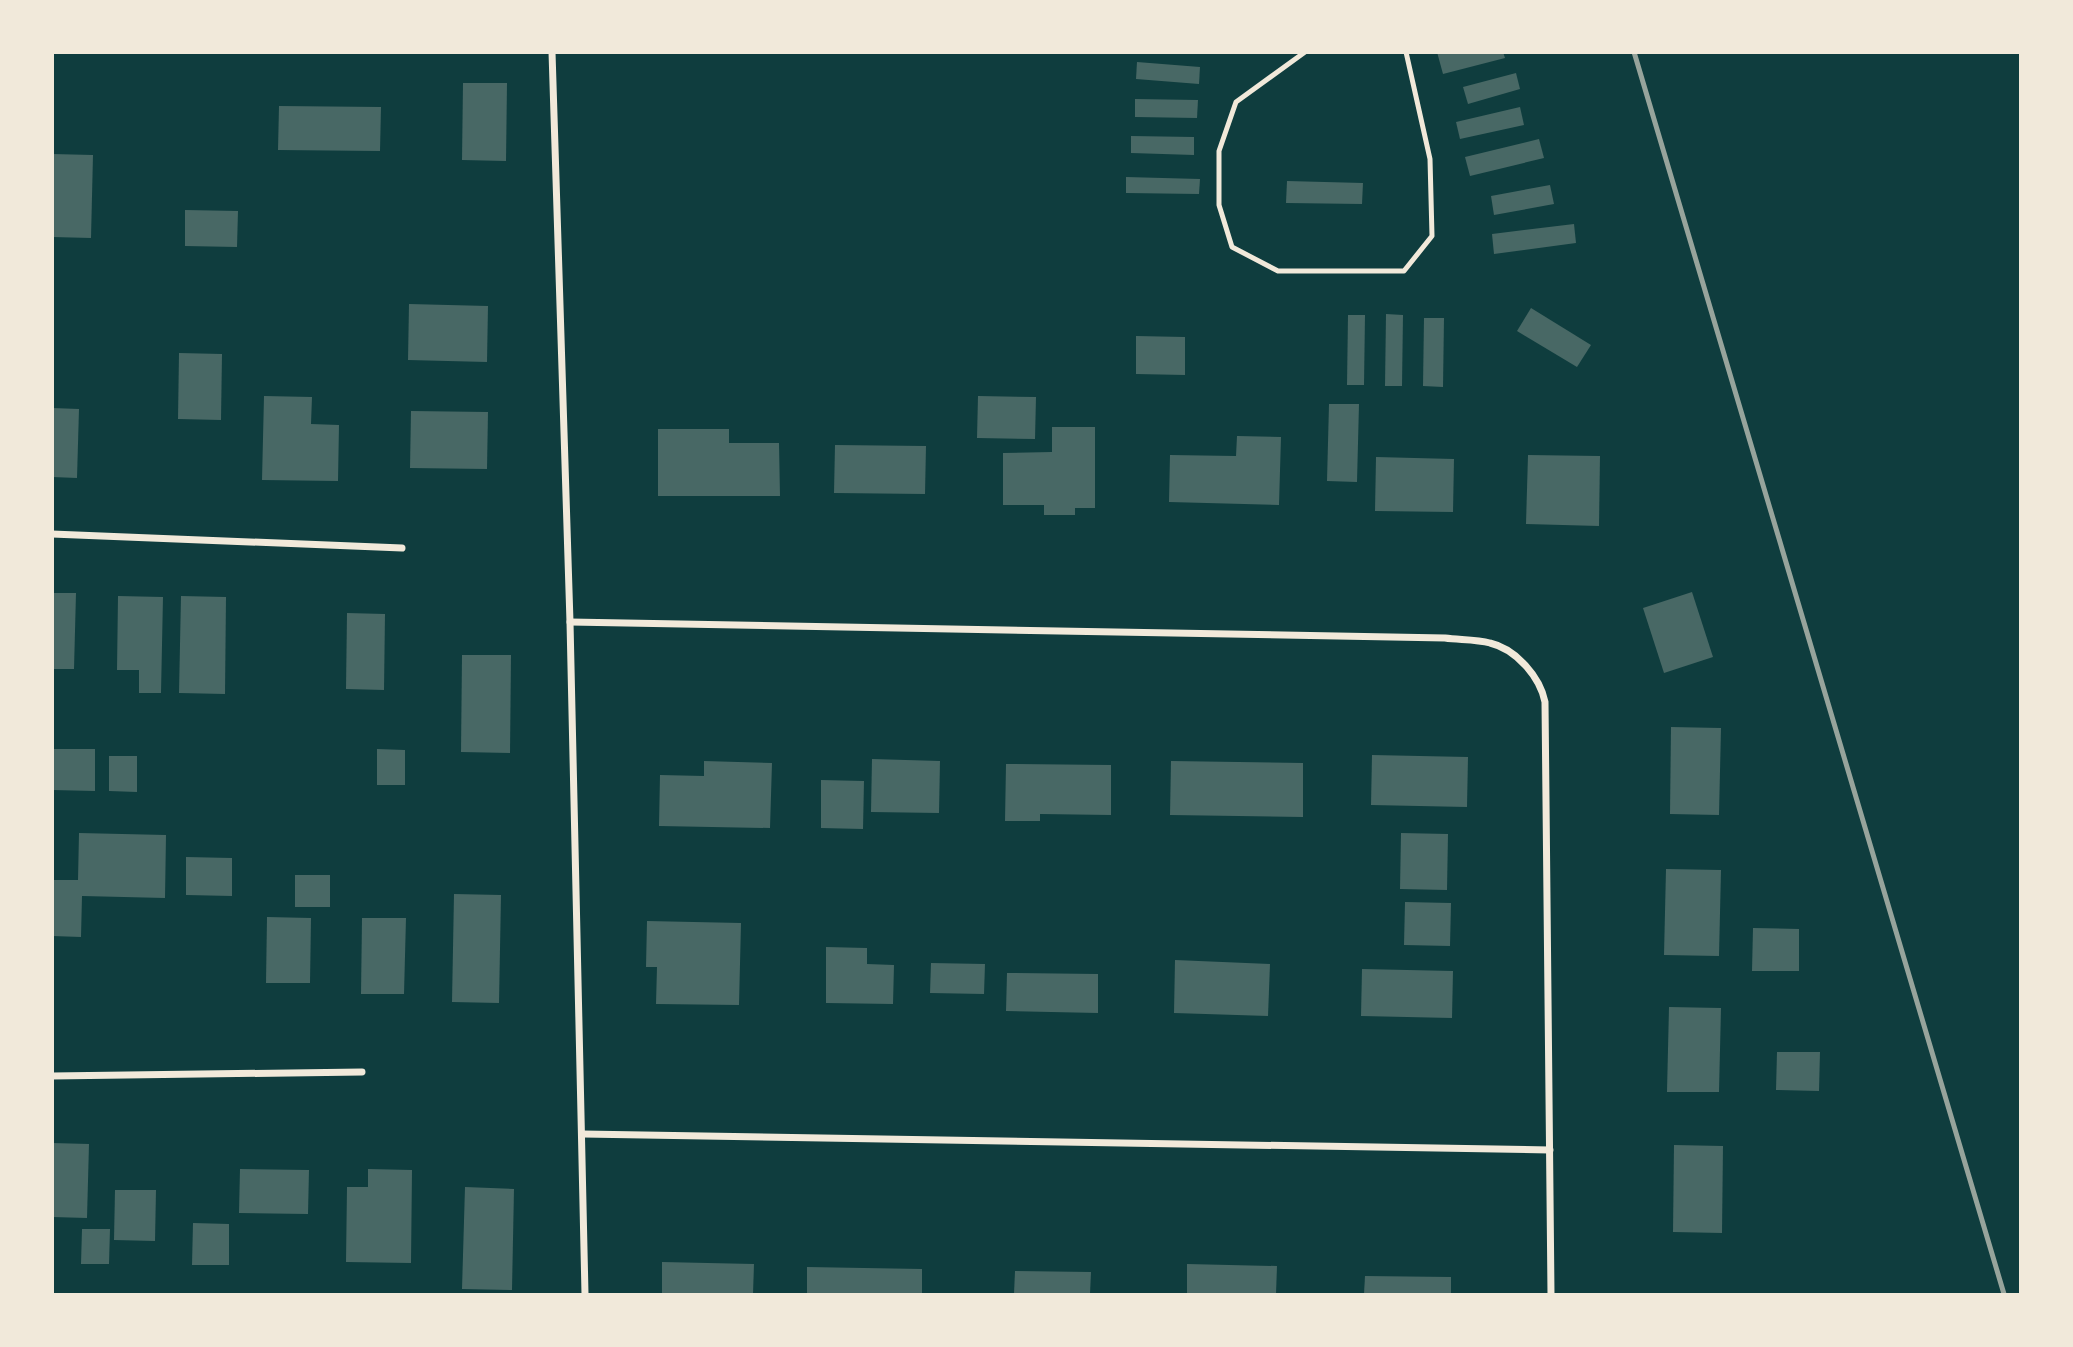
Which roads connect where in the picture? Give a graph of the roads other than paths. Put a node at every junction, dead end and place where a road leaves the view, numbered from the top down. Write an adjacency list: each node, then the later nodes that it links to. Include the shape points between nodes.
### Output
1 (552, 52): 6 (street)
2 (1305, 52): 3 (lane, via 1236,102 1219,151 1219,205 1233,247 1278,271 1404,271 1432,236 1430,159)
3 (1406, 52)
4 (52, 534): 5 (street)
5 (402, 548)
6 (570, 622): 9 (street); 10 (street, via 1445,638 1492,643 1535,676 1545,702)
7 (362, 1072): 8 (street)
8 (52, 1076)
9 (583, 1134): 10 (street); 11 (street)
10 (1550, 1150): 12 (street)
11 (585, 1294)
12 (1551, 1294)

